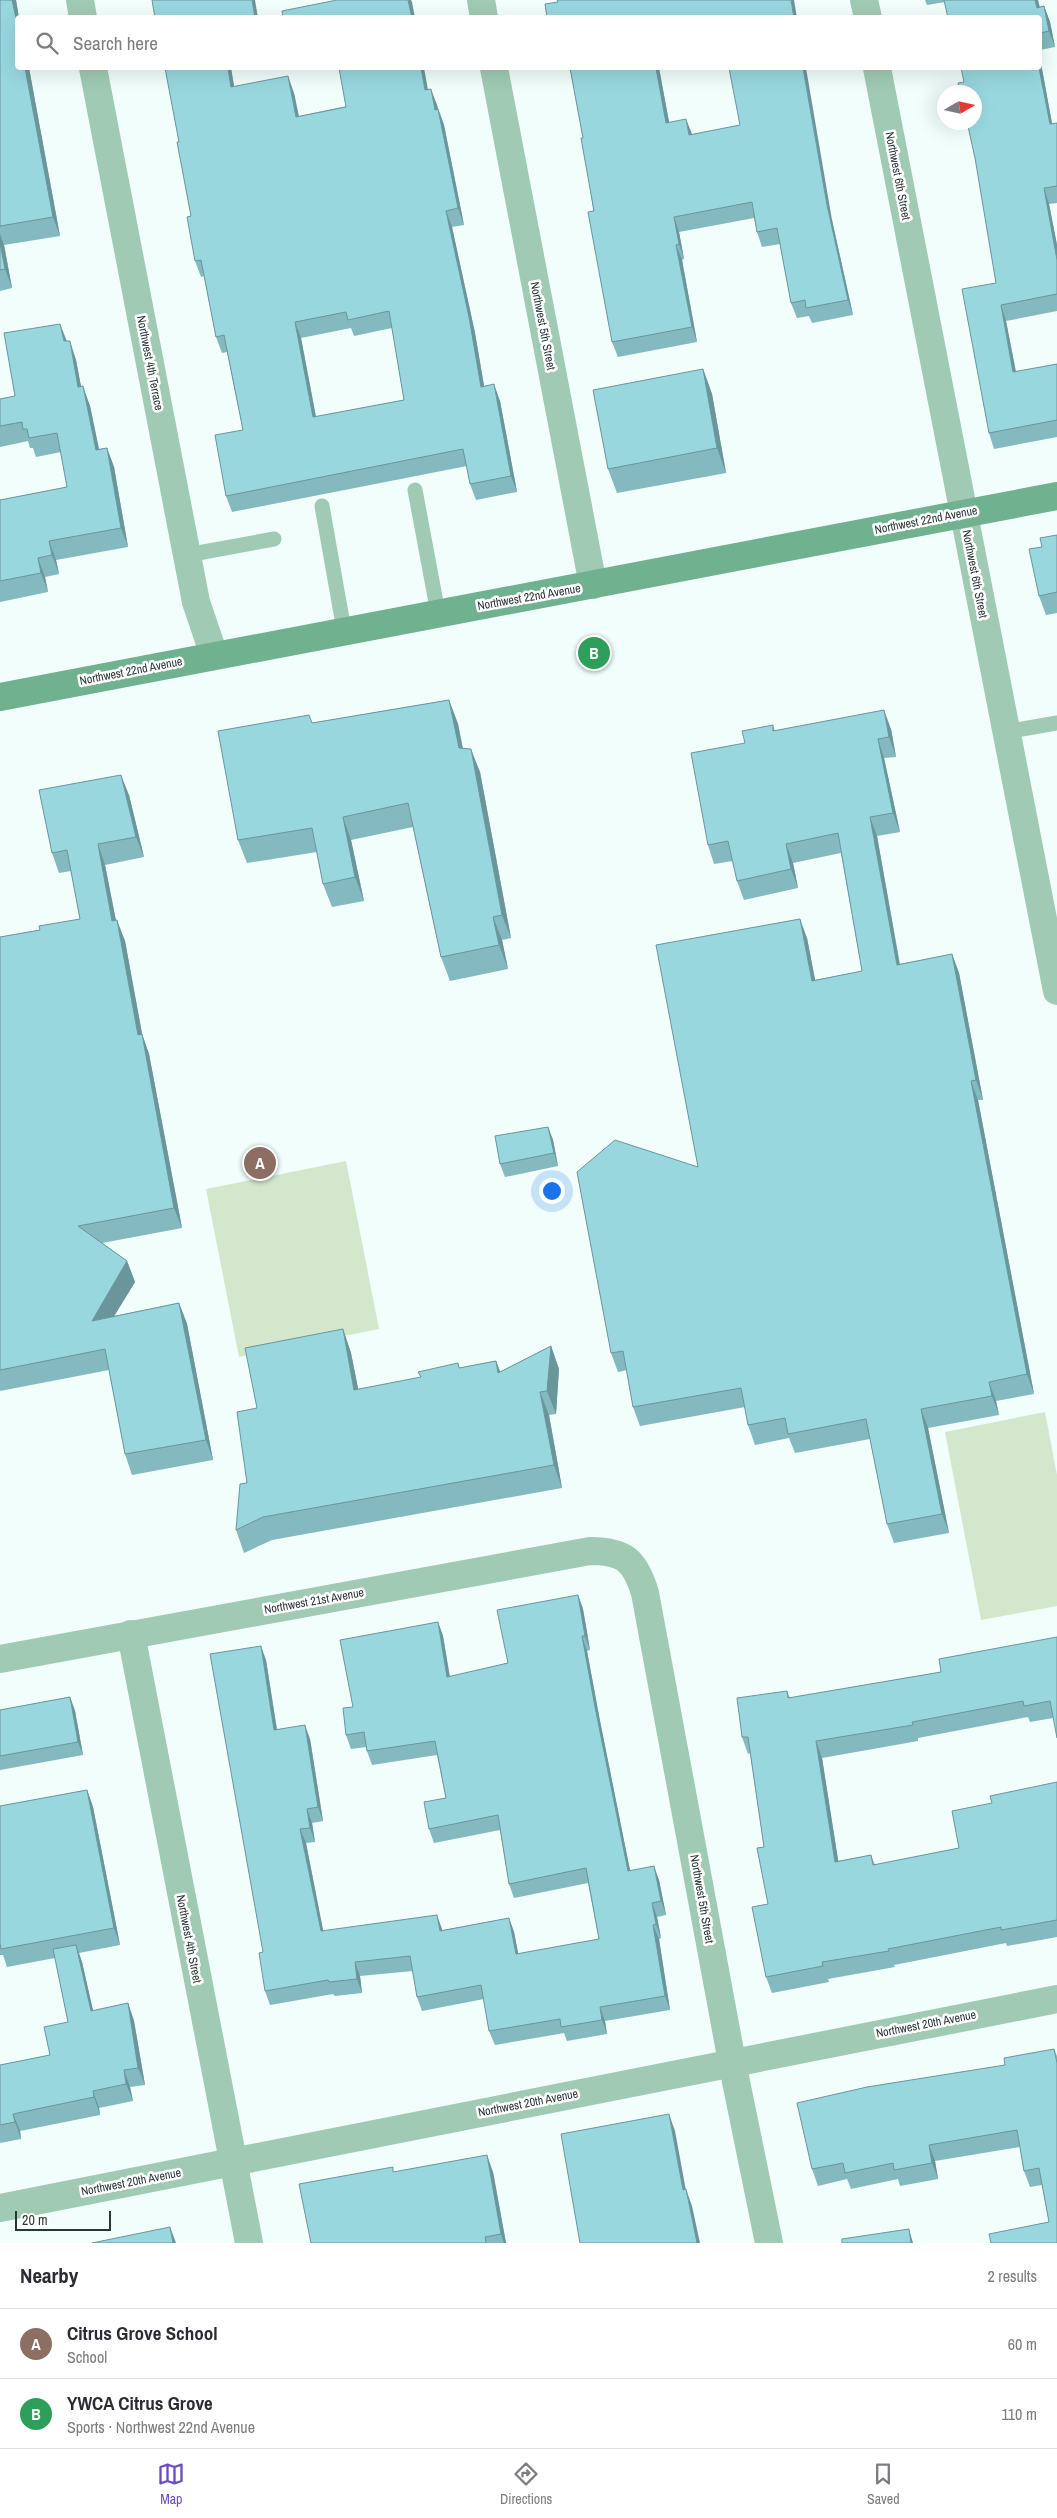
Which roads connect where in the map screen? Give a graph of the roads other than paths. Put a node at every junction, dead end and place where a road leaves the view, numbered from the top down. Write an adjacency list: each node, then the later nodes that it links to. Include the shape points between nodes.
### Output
1 (80, 0): 4 (street)
2 (481, 0): 5 (street)
3 (864, 0): 6 (street)
4 (82, 15)
5 (484, 15)
6 (867, 15)
7 (93, 70): 15 (street, Northwest 4th Terrace)
8 (494, 70): 16 (street, Northwest 5th Street)
9 (878, 70): 13 (street, Northwest 6th Street)
10 (415, 490): 17 (lane)
11 (1057, 496): 13 (main road, Northwest 22nd Avenue)
12 (322, 506): 18 (lane)
13 (964, 513): 16 (main road, Northwest 22nd Avenue); 22 (street, Northwest 6th Street)
14 (274, 539): 15 (lane)
15 (187, 555): 19 (street, Northwest 4th Terrace, via 198,610)
16 (593, 585): 17 (main road, Northwest 22nd Avenue)
17 (438, 613): 18 (main road, Northwest 22nd Avenue)
18 (344, 630): 19 (main road, Northwest 22nd Avenue)
19 (214, 656): 20 (main road, Northwest 22nd Avenue)
20 (0, 697)
21 (1057, 722): 22 (lane)
22 (1006, 732): 23 (street, Northwest 6th Street)
23 (1057, 991)
24 (627, 1560): 25 (street, Northwest 21st Avenue, via 611,1551 590,1551); 28 (street, Northwest 5th Street, via 639,1574 645,1593)
25 (131, 1634): 26 (street, Northwest 21st Avenue); 29 (street, Northwest 4th Street)
26 (0, 1659)
27 (1057, 1999): 28 (street, Northwest 20th Avenue)
28 (732, 2062): 29 (street, Northwest 20th Avenue); 32 (street, Northwest 5th Street)
29 (233, 2162): 30 (street, Northwest 20th Avenue); 31 (street, Northwest 4th Street)
30 (0, 2208)
31 (249, 2243)
32 (769, 2243)

